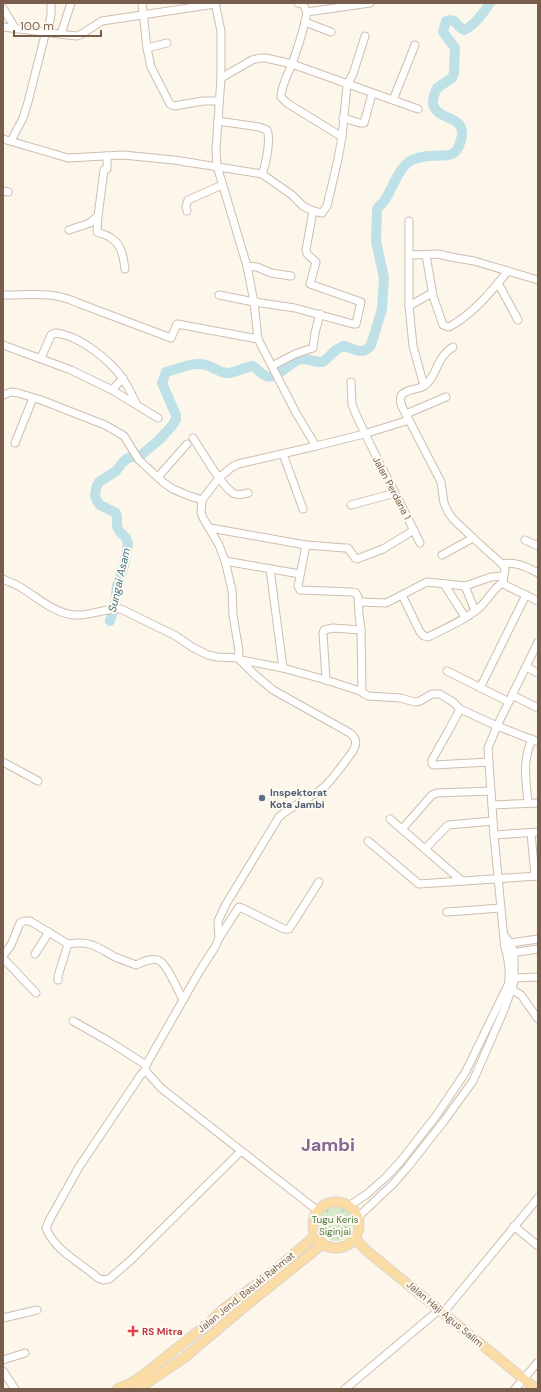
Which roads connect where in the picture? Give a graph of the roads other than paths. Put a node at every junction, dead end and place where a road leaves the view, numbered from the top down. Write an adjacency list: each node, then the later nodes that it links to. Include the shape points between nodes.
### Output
1 (51, 3): 13 (street)
2 (72, 3): 15 (street)
3 (142, 3): 9 (street)
4 (215, 3): 9 (street); 21 (street, via 221,30)
5 (298, 3): 8 (street, via 303,4)
6 (370, 3): 8 (street)
7 (3, 8): 12 (street)
8 (307, 12): 10 (street)
9 (143, 15): 15 (street, via 102,21 76,36); 19 (street)
10 (305, 22): 14 (street); 20 (street)
11 (3, 27): 12 (street)
12 (15, 28): 13 (street)
13 (47, 32): 15 (street); 31 (street, via 23,118)
14 (331, 32)
15 (61, 34)
16 (365, 36): 22 (street)
17 (167, 43): 19 (street)
18 (415, 44): 24 (street)
19 (147, 48): 25 (street, via 154,74 171,105)
20 (292, 64): 21 (street, via 256,58); 22 (street); 29 (street, via 282,90 282,99)
21 (220, 78): 25 (street)
22 (347, 85): 23 (street); 27 (street)
23 (372, 94): 24 (street); 27 (street, via 364,123)
24 (392, 100): 26 (street)
25 (219, 101): 28 (street)
26 (418, 109)
27 (343, 118): 29 (street)
28 (218, 121): 33 (street); 34 (street, via 267,130 269,135)
29 (342, 137): 37 (street, via 327,206 322,212)
30 (3, 140): 31 (street)
31 (11, 141): 32 (street, via 68,158)
32 (107, 156): 33 (street, via 123,155); 38 (street)
33 (217, 166): 34 (street); 35 (street)
34 (262, 174): 37 (street)
35 (222, 185): 36 (street, via 188,200); 43 (street)
36 (187, 211)
37 (313, 211): 54 (street, via 306,250 316,262 310,284 359,301 361,304 356,324)
38 (98, 216): 40 (street, via 90,223); 44 (street, via 97,232 111,237 123,252)
39 (409, 221): 41 (street)
40 (69, 230)
41 (409, 255): 42 (street); 53 (street)
42 (426, 255): 45 (street, via 438,254); 49 (street)
43 (247, 266): 46 (street); 52 (street)
44 (124, 269)
45 (508, 271): 47 (street); 48 (street)
46 (291, 276)
47 (538, 280)
48 (498, 283): 49 (street, via 467,316 449,327 444,325); 55 (street)
49 (432, 293): 53 (street)
50 (3, 295): 56 (street, via 53,294 66,297 171,338 177,324)
51 (218, 295): 52 (street)
52 (254, 302): 54 (street); 56 (street)
53 (409, 306): 63 (street, via 413,346)
54 (320, 314): 60 (street, via 313,348 295,354)
55 (518, 320)
56 (258, 339): 60 (street)
57 (3, 345): 59 (street)
58 (453, 347): 63 (street, via 447,350)
59 (41, 358): 61 (street, via 50,336 59,333 93,348); 64 (street)
60 (273, 367): 76 (street)
61 (123, 378): 64 (street); 69 (street)
62 (351, 382): 72 (street, Jalan Perdana 1, via 352,404)
63 (424, 386): 70 (street, via 404,392 402,404)
64 (112, 390): 69 (street)
65 (4, 394): 67 (street, via 14,392); 68 (street)
66 (446, 397): 70 (street)
67 (33, 398): 74 (street); 78 (street, via 116,430 124,436 139,460)
68 (3, 401)
69 (136, 405): 71 (street)
70 (407, 417): 72 (street); 87 (street, via 441,482 448,512)
71 (158, 418)
72 (364, 434): 76 (street); 81 (street, Jalan Perdana 1)
73 (194, 438): 79 (street)
74 (16, 443)
75 (187, 444): 78 (street)
76 (316, 446): 77 (street)
77 (284, 454): 79 (street, via 238,464); 84 (street)
78 (158, 477): 82 (street, via 173,489)
79 (219, 478): 80 (street, via 234,494); 82 (street)
80 (248, 492)
81 (395, 493): 83 (street); 86 (street, Jalan Perdana 1)
82 (202, 500): 85 (street, via 202,515)
83 (351, 505)
84 (303, 509)
85 (210, 528): 90 (street); 93 (street)
86 (414, 530): 89 (street, Jalan Perdana 1); 90 (street, via 357,559 348,548)
87 (473, 538): 92 (street); 94 (street)
88 (525, 540): 91 (street)
89 (420, 543)
90 (306, 545): 97 (street)
91 (538, 546)
92 (442, 555)
93 (225, 561): 95 (street); 110 (street, via 232,590)
94 (502, 564): 96 (street, via 515,563); 99 (street, via 505,570)
95 (270, 569): 97 (street); 111 (street)
96 (538, 573)
97 (300, 574): 105 (street, via 300,590 352,592 356,593)
98 (3, 579): 110 (street, via 64,613 83,615 121,609 208,655)
99 (503, 579): 101 (street, via 491,577); 103 (street, via 505,585); 106 (street)
100 (444, 584): 101 (street); 102 (street, via 427,582); 107 (street)
101 (465, 586): 106 (street)
102 (402, 595): 105 (street, via 386,603); 107 (street, via 425,637)
103 (526, 595): 104 (street); 116 (street)
104 (538, 601)
105 (359, 602): 108 (street)
106 (475, 611): 107 (street)
107 (465, 617)
108 (361, 630): 115 (street, via 324,630 322,633); 117 (street)
109 (538, 642): 112 (street)
110 (240, 659): 111 (street); 144 (street, via 273,690 350,733 355,737 356,745 324,787 279,817 226,904 218,921)
111 (283, 668): 115 (street)
112 (526, 668): 114 (street); 118 (street)
113 (447, 671): 116 (street)
114 (538, 673)
115 (326, 680): 117 (street)
116 (480, 688): 118 (street)
117 (362, 692): 120 (street, via 368,696 400,698 415,702 435,693 453,702)
118 (510, 699): 119 (street); 121 (street)
119 (538, 708)
120 (460, 709): 121 (street); 124 (street, via 432,764)
121 (497, 726): 122 (street); 124 (street, via 488,748)
122 (535, 740): 127 (street, via 527,751 525,760)
123 (3, 762): 125 (street)
124 (489, 762): 126 (street)
125 (38, 781)
126 (491, 791): 129 (street); 132 (street, via 432,795)
127 (528, 803): 128 (street); 129 (street)
128 (538, 803)
129 (492, 806): 131 (street)
130 (390, 819): 132 (street)
131 (493, 821): 134 (street); 136 (street, via 448,825)
132 (402, 829): 136 (street)
133 (535, 832): 134 (street); 137 (street)
134 (494, 835): 138 (street)
135 (368, 842): 139 (street, via 419,884)
136 (425, 849): 139 (street)
137 (536, 876): 138 (street)
138 (498, 878): 139 (street); 141 (street)
139 (462, 881)
140 (319, 882): 144 (street, via 289,929 238,908)
141 (501, 908): 142 (street); 146 (street)
142 (447, 912)
143 (49, 932): 147 (street); 150 (street); 151 (street, via 30,920 20,923 12,945)
144 (219, 938): 157 (street)
145 (538, 939): 146 (street)
146 (507, 943): 149 (street)
147 (68, 944): 154 (street); 157 (street, via 77,942 94,945 136,965 159,960 164,964)
148 (538, 949): 149 (street)
149 (510, 953): 153 (street); 155 (street)
150 (35, 954)
151 (3, 957): 156 (street)
152 (538, 977): 153 (street)
153 (515, 978): 155 (street)
154 (58, 980)
155 (510, 989): 158 (street); 159 (street, via 522,996)
156 (36, 993)
157 (183, 1000): 161 (street)
158 (503, 1004): 164 (street, via 465,1073 436,1116 386,1177); 166 (street, via 473,1081 407,1168)
159 (538, 1018)
160 (73, 1021): 161 (street, via 110,1042)
161 (145, 1068): 162 (street, via 156,1084); 162 (street, via 79,1167 50,1219 46,1228 57,1246 98,1278 109,1279)
162 (241, 1151): 165 (street)
163 (538, 1198): 167 (street)
164 (349, 1206): 165 (main road, via 343,1203 329,1203); 166 (main road)
165 (318, 1211): 168 (main road, via 313,1222)
166 (358, 1217): 169 (main road, via 358,1232)
167 (514, 1226): 171 (street); 173 (street)
168 (315, 1236): 170 (main road); 176 (main road, Jalan Jend. Basuki Rahmat)
169 (355, 1239): 170 (main road, via 344,1247); 173 (main road, Jalan Haji Agus Salim)
170 (323, 1244): 179 (main road, Jalan Jend. Basuki Rahmat)
171 (538, 1246)
172 (36, 1310): 174 (street)
173 (441, 1312): 181 (main road, Jalan Haji Agus Salim); 185 (street)
174 (3, 1318)
175 (25, 1353): 177 (street)
176 (167, 1356): 179 (main road); 183 (main road, Jalan Jend. Basuki Rahmat, via 142,1376)
177 (3, 1360)
178 (538, 1362): 181 (street)
179 (174, 1365): 184 (main road, Jalan Jend. Basuki Rahmat)
180 (3, 1371): 182 (street)
181 (523, 1379): 186 (street); 187 (main road, Jalan Haji Agus Salim)
182 (15, 1389)
183 (117, 1389)
184 (138, 1389)
185 (345, 1389)
186 (515, 1389)
187 (536, 1389)

